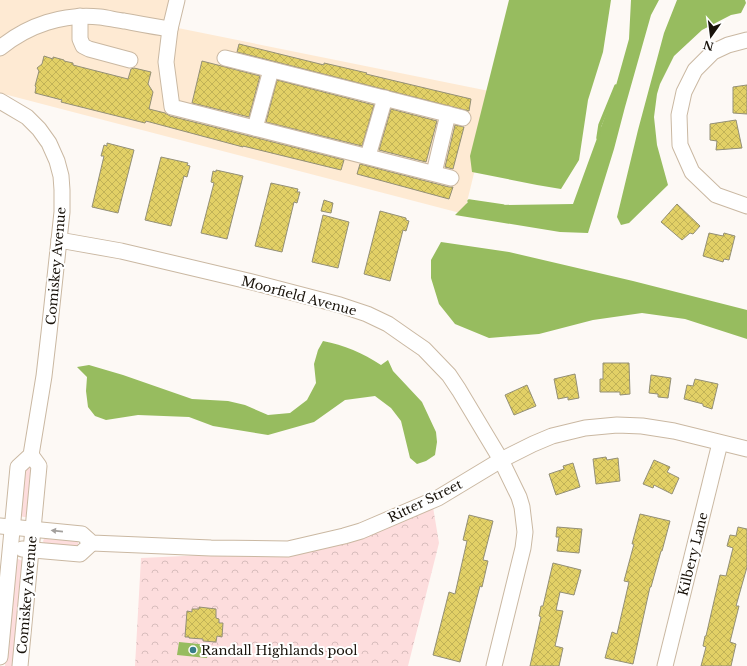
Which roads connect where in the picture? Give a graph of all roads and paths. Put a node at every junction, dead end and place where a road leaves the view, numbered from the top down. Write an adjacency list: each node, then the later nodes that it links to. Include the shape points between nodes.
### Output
1 (177, 0): 3 (street)
2 (80, 16): 3 (street); 5 (street, via 56,19 38,25); 7 (street, via 80,40 83,46)
3 (170, 29): 13 (street, via 166,62 172,107)
4 (747, 40): 17 (street, via 713,52 695,70 684,92 679,115 680,145 692,172 716,195)
5 (0, 48)
6 (225, 58): 8 (street)
7 (130, 60)
8 (271, 70): 9 (street); 13 (street)
9 (385, 98): 11 (street); 14 (street)
10 (0, 101): 18 (street, Comiskey Avenue, via 39,128 53,151 61,176 62,190)
11 (448, 114): 12 (street); 15 (street)
12 (463, 118)
13 (255, 128): 14 (street)
14 (368, 156): 15 (street)
15 (434, 173): 16 (street)
16 (451, 178)
17 (747, 206)
18 (59, 240): 21 (street, Comiskey Avenue, via 44,376); 22 (street, Moorfield Avenue, via 120,251 333,303 388,324 424,349 449,375)
19 (720, 443): 20 (street, Ritter Street); 22 (street, Ritter Street, via 642,426 597,426 552,436); 31 (street, Kilbery Lane)
20 (747, 449)
21 (31, 455): 23 (street, Comiskey Avenue, via 18,467); 24 (street, Comiskey Avenue, via 39,466)
22 (501, 460): 25 (street, Ritter Street, via 438,498 361,532 288,549); 30 (street, Moorfield Avenue, via 521,502 525,532)
23 (6, 526): 24 (street, Ritter Street); 26 (street, Comiskey Avenue)
24 (33, 529): 25 (street, Ritter Street, one-way to 24, via 82,534); 27 (street, Comiskey Avenue)
25 (92, 543): 27 (street, via 80,554)
26 (5, 547): 27 (street); 28 (street, Comiskey Avenue)
27 (31, 550): 29 (street, Comiskey Avenue)
28 (0, 657)
29 (20, 666)
30 (494, 666)
31 (665, 666)

